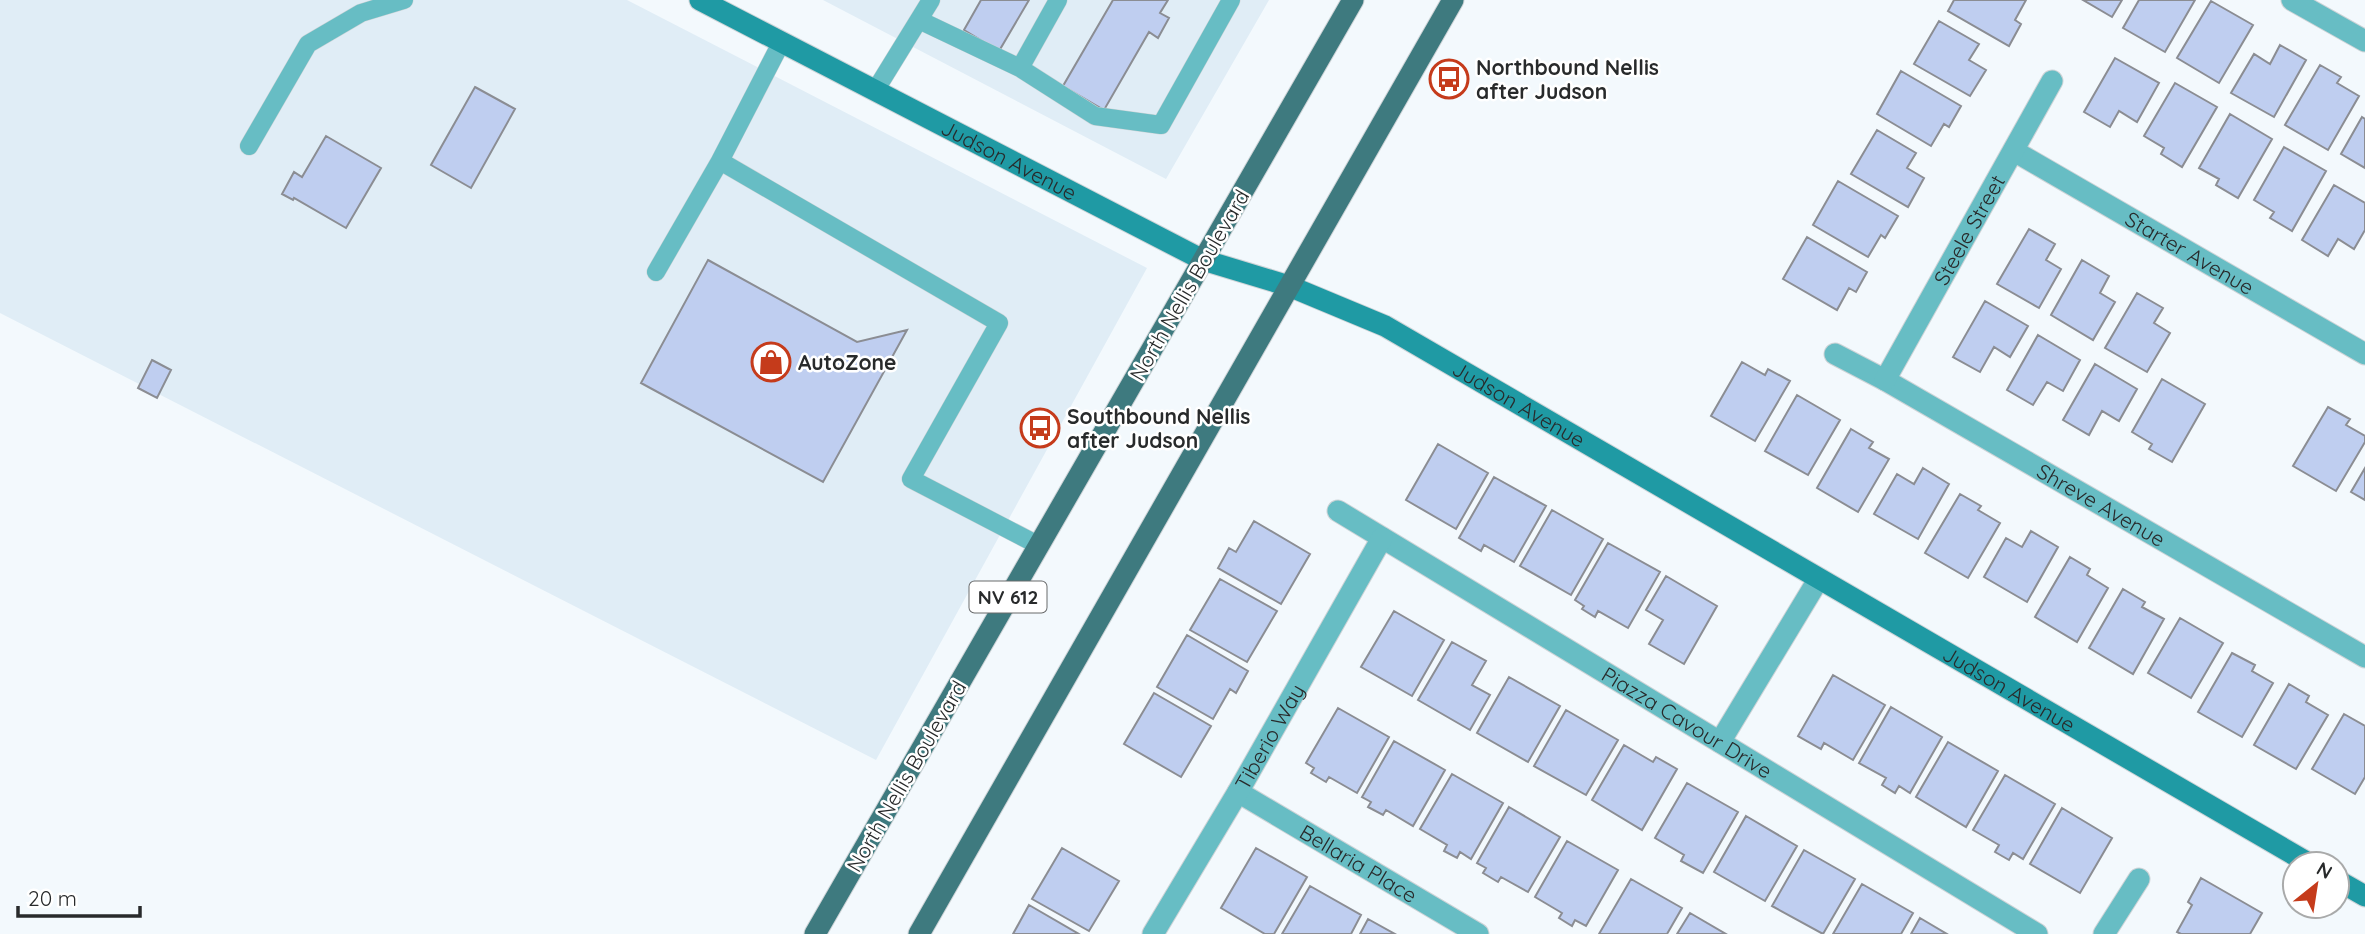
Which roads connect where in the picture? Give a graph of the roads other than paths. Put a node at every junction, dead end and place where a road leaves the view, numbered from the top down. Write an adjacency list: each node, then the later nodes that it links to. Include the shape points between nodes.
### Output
1 (404, 0): 15 (lane, via 361,13 309,44)
2 (700, 0): 11 (street, Judson Avenue)
3 (931, 0): 9 (lane)
4 (1058, 0): 12 (lane)
5 (1231, 0): 12 (lane, via 1161,125 1095,116)
6 (1353, 0): 18 (main road, North Nellis Boulevard / NV 612)
7 (1452, 0): 20 (main road)
8 (2292, 0): 10 (street)
9 (919, 20): 12 (lane); 14 (lane)
10 (2365, 41)
11 (781, 43): 14 (street, Judson Avenue); 17 (lane)
12 (1020, 68)
13 (2052, 80): 16 (street, Steele Street)
14 (875, 91): 18 (street, Judson Avenue)
15 (249, 146)
16 (2014, 152): 22 (street, Starter Avenue); 23 (street, Steele Street)
17 (720, 161): 19 (lane); 26 (lane, via 999,323 911,479)
18 (1203, 260): 20 (street, Judson Avenue); 26 (main road, North Nellis Boulevard / NV 612)
19 (656, 272)
20 (1289, 286): 27 (street, Judson Avenue, via 1385,326); 34 (main road)
21 (1835, 354): 23 (street, Shreve Avenue)
22 (2365, 354)
23 (1885, 380): 28 (street, Shreve Avenue)
24 (1338, 511): 25 (street, Piazza Cavour Drive)
25 (1382, 538): 29 (street, Piazza Cavour Drive); 30 (street, Tiberio Way)
26 (1038, 545): 33 (main road, North Nellis Boulevard / NV 612)
27 (1818, 580): 29 (street); 31 (street, Judson Avenue)
28 (2365, 657)
29 (1720, 742): 37 (street, Piazza Cavour Drive)
30 (1238, 792): 35 (street, Tiberio Way); 36 (street, Bellaria Place)
31 (2286, 850)
32 (2139, 879): 38 (street)
33 (815, 934)
34 (919, 934)
35 (1153, 934)
36 (1478, 934)
37 (2037, 934)
38 (2104, 934)

